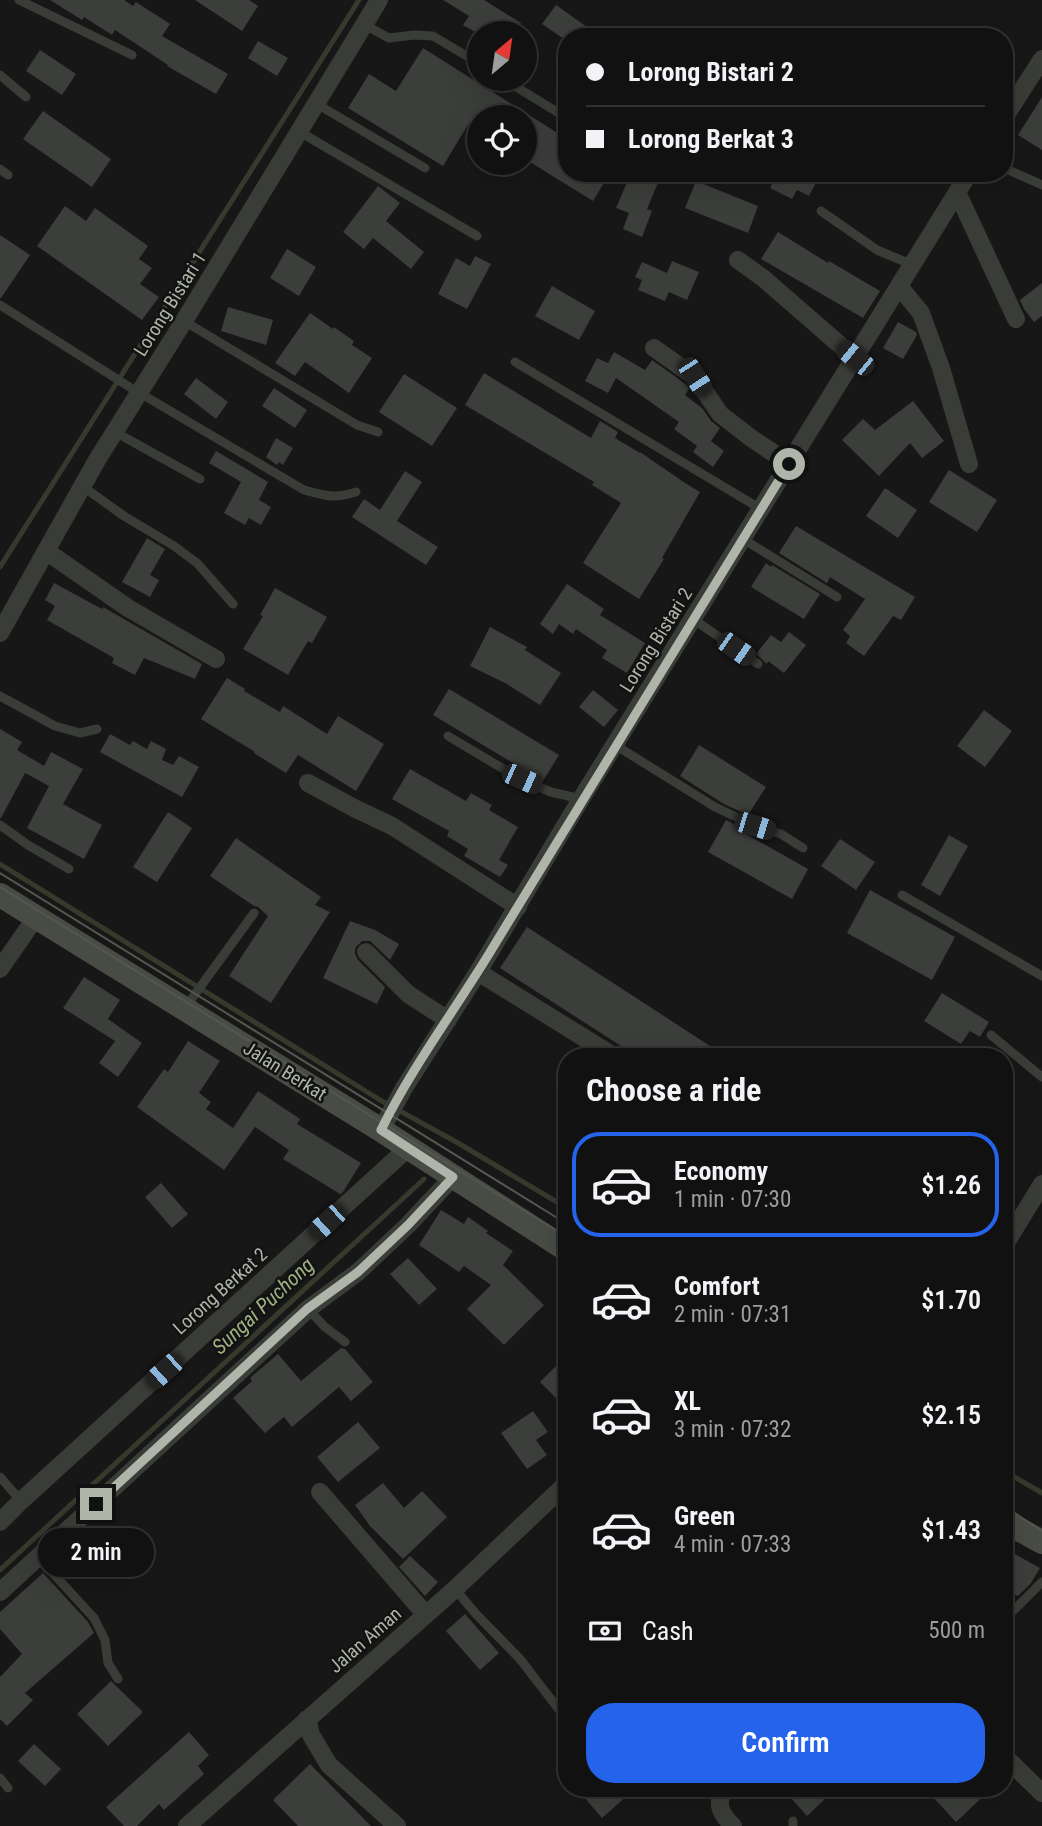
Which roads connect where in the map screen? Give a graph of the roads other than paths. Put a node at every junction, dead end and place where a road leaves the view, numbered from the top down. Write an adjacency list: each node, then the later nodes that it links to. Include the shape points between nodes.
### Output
1 (19, 0): 4 (lane)
2 (379, 0): 3 (street, Lorong Bistari 1)
3 (365, 25): 5 (lane, via 389,38 433,36); 11 (street, Lorong Bistari 1)
4 (132, 55)
5 (467, 56)
6 (1042, 59): 8 (street)
7 (0, 75): 10 (lane)
8 (1036, 82): 12 (street)
9 (523, 91): 13 (lane)
10 (26, 97)
11 (317, 104): 14 (street, Lorong Bistari 1); 15 (lane)
12 (1013, 108)
13 (558, 113)
14 (300, 132): 21 (lane); 27 (street, Lorong Bistari 1)
15 (425, 168)
16 (1013, 172): 18 (lane)
17 (963, 182): 19 (street, Lorong Bistari 2)
18 (1042, 185)
19 (957, 192): 23 (street, Lorong Bistari 2); 26 (street)
20 (821, 211): 23 (lane, via 877,250)
21 (477, 236)
22 (738, 260): 29 (street)
23 (913, 265): 24 (street, Lorong Bistari 2)
24 (899, 286): 29 (street, Lorong Bistari 2); 35 (street, via 921,313)
25 (0, 305): 31 (lane)
26 (1016, 319)
27 (184, 321): 31 (street, Lorong Bistari 1); 33 (lane, via 358,425)
28 (654, 348): 34 (street, via 695,377 720,414)
29 (855, 358): 34 (street, Lorong Bistari 2)
30 (515, 362): 39 (lane)
31 (134, 389): 32 (street, Lorong Bistari 1); 38 (lane, via 304,490 328,497)
32 (115, 432): 36 (lane); 37 (street, Lorong Bistari 1)
33 (378, 432)
34 (789, 464): 39 (street, Lorong Bistari 2)
35 (969, 464)
36 (200, 479)
37 (82, 486): 41 (street, Lorong Bistari 1); 43 (lane, via 174,545 197,563)
38 (356, 492)
39 (761, 509): 40 (street, Lorong Bistari 2)
40 (743, 539): 42 (lane); 44 (street, Lorong Bistari 2)
41 (46, 551): 45 (street, Lorong Bistari 1); 46 (street, via 128,608)
42 (837, 597)
43 (233, 604)
44 (693, 619): 47 (lane); 51 (street, Lorong Bistari 2)
45 (0, 633)
46 (216, 659)
47 (758, 664)
48 (0, 696): 49 (lane, via 55,726 80,733)
49 (97, 729)
50 (448, 736): 53 (lane, via 522,779)
51 (615, 745): 53 (street, Lorong Bistari 2); 55 (lane, via 715,807)
52 (308, 783): 59 (street, via 392,826)
53 (581, 799): 59 (street, Lorong Bistari 2)
54 (0, 825): 56 (lane)
55 (803, 848)
56 (69, 869)
57 (0, 895): 61 (street, Jalan Berkat)
58 (902, 895): 65 (lane)
59 (517, 906): 64 (street, Lorong Bistari 2)
60 (254, 913): 66 (lane)
61 (36, 917): 63 (street); 66 (street, Jalan Berkat)
62 (366, 952): 67 (street, via 408,994)
63 (0, 969)
64 (478, 972): 67 (street, Lorong Bistari 2); 69 (street)
65 (1042, 976)
66 (190, 1003): 73 (street, Jalan Berkat)
67 (448, 1020): 73 (street, Lorong Bistari 2)
68 (991, 1035): 70 (lane)
69 (600, 1048)
70 (1007, 1048)
71 (1013, 1053): 72 (lane)
72 (1042, 1077)
73 (384, 1124): 74 (street, Jalan Berkat)
74 (408, 1148): 75 (street, Jalan Berkat); 84 (street, Lorong Berkat 2)
75 (453, 1177): 78 (street, Jalan Berkat); 79 (street, via 358,1272)
76 (1042, 1184): 77 (street)
77 (1013, 1231)
78 (558, 1244)
79 (307, 1309): 80 (lane); 88 (street)
80 (345, 1342)
81 (0, 1477): 84 (lane)
82 (320, 1492): 93 (street)
83 (558, 1492): 90 (street, Jalan Aman)
84 (21, 1501): 85 (street, Lorong Berkat 2)
85 (0, 1522)
86 (1013, 1526): 87 (street)
87 (1042, 1542)
88 (38, 1557): 91 (street); 94 (lane, via 94,1618 105,1640 108,1664)
89 (1042, 1582): 92 (lane)
90 (455, 1589): 93 (street, Jalan Aman); 95 (lane)
91 (0, 1592)
92 (1013, 1611)
93 (426, 1615): 96 (street, Jalan Aman)
94 (118, 1679)
95 (558, 1708)
96 (307, 1719): 102 (street, Jalan Aman); 103 (street, via 329,1765)
97 (1013, 1765): 100 (street)
98 (0, 1778): 99 (lane)
99 (8, 1788)
100 (1042, 1793)
101 (721, 1797): 104 (street, via 723,1816)
102 (187, 1826)
103 (397, 1826)
104 (733, 1826)

